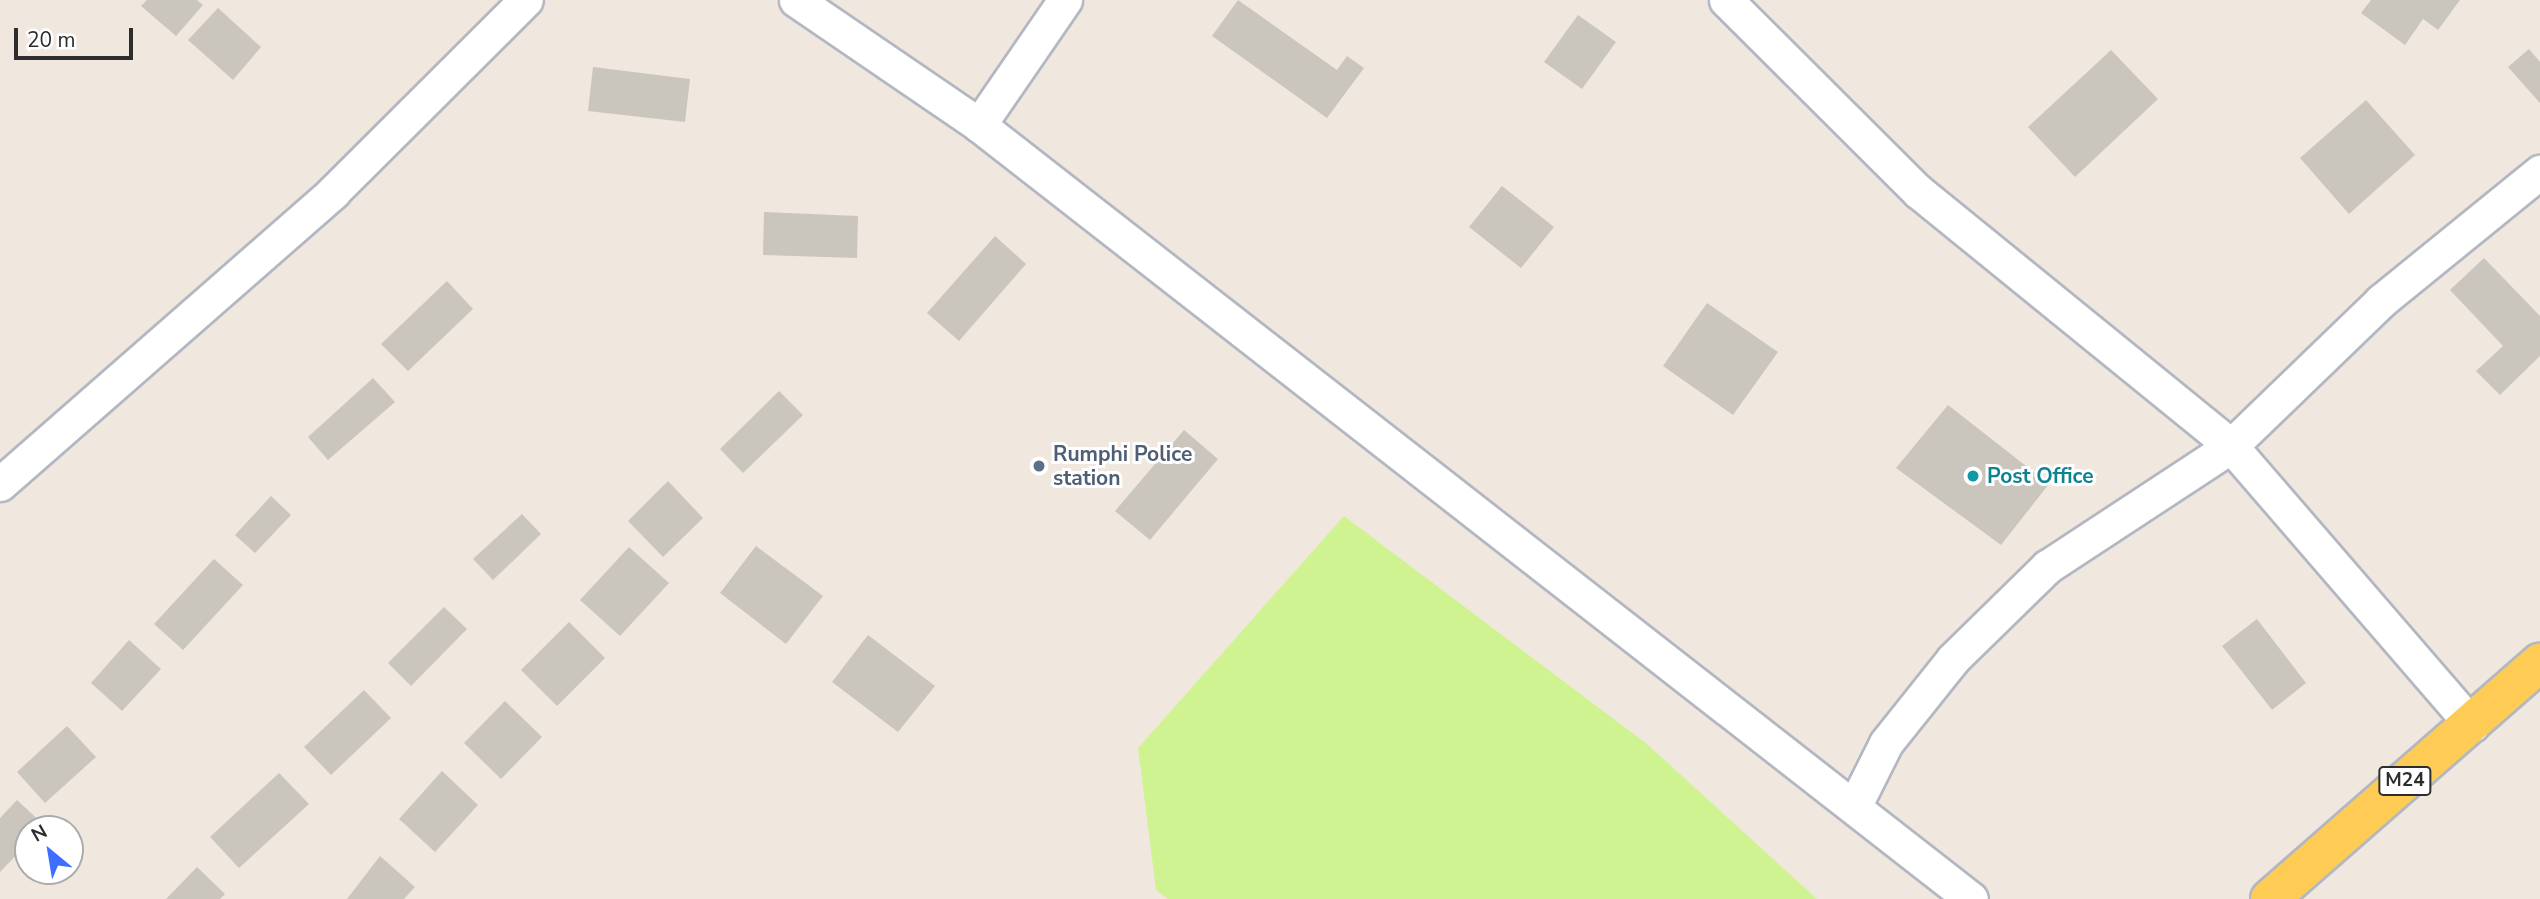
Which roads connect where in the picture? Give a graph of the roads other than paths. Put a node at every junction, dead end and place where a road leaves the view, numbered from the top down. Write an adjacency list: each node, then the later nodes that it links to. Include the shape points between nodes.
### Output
1 (526, 0): 8 (street, via 333,192)
2 (796, 0): 5 (street)
3 (1065, 0): 5 (street)
4 (1726, 0): 7 (street, via 1919,192)
5 (979, 125): 11 (street)
6 (2540, 172): 7 (street, via 2381,300)
7 (2231, 446): 10 (street); 11 (street, via 2048,567 1953,659 1886,743)
8 (0, 484)
9 (2540, 663): 10 (main road, M24)
10 (2472, 726): 12 (main road, M24)
11 (1854, 807): 13 (street)
12 (2279, 896)
13 (1971, 899)

